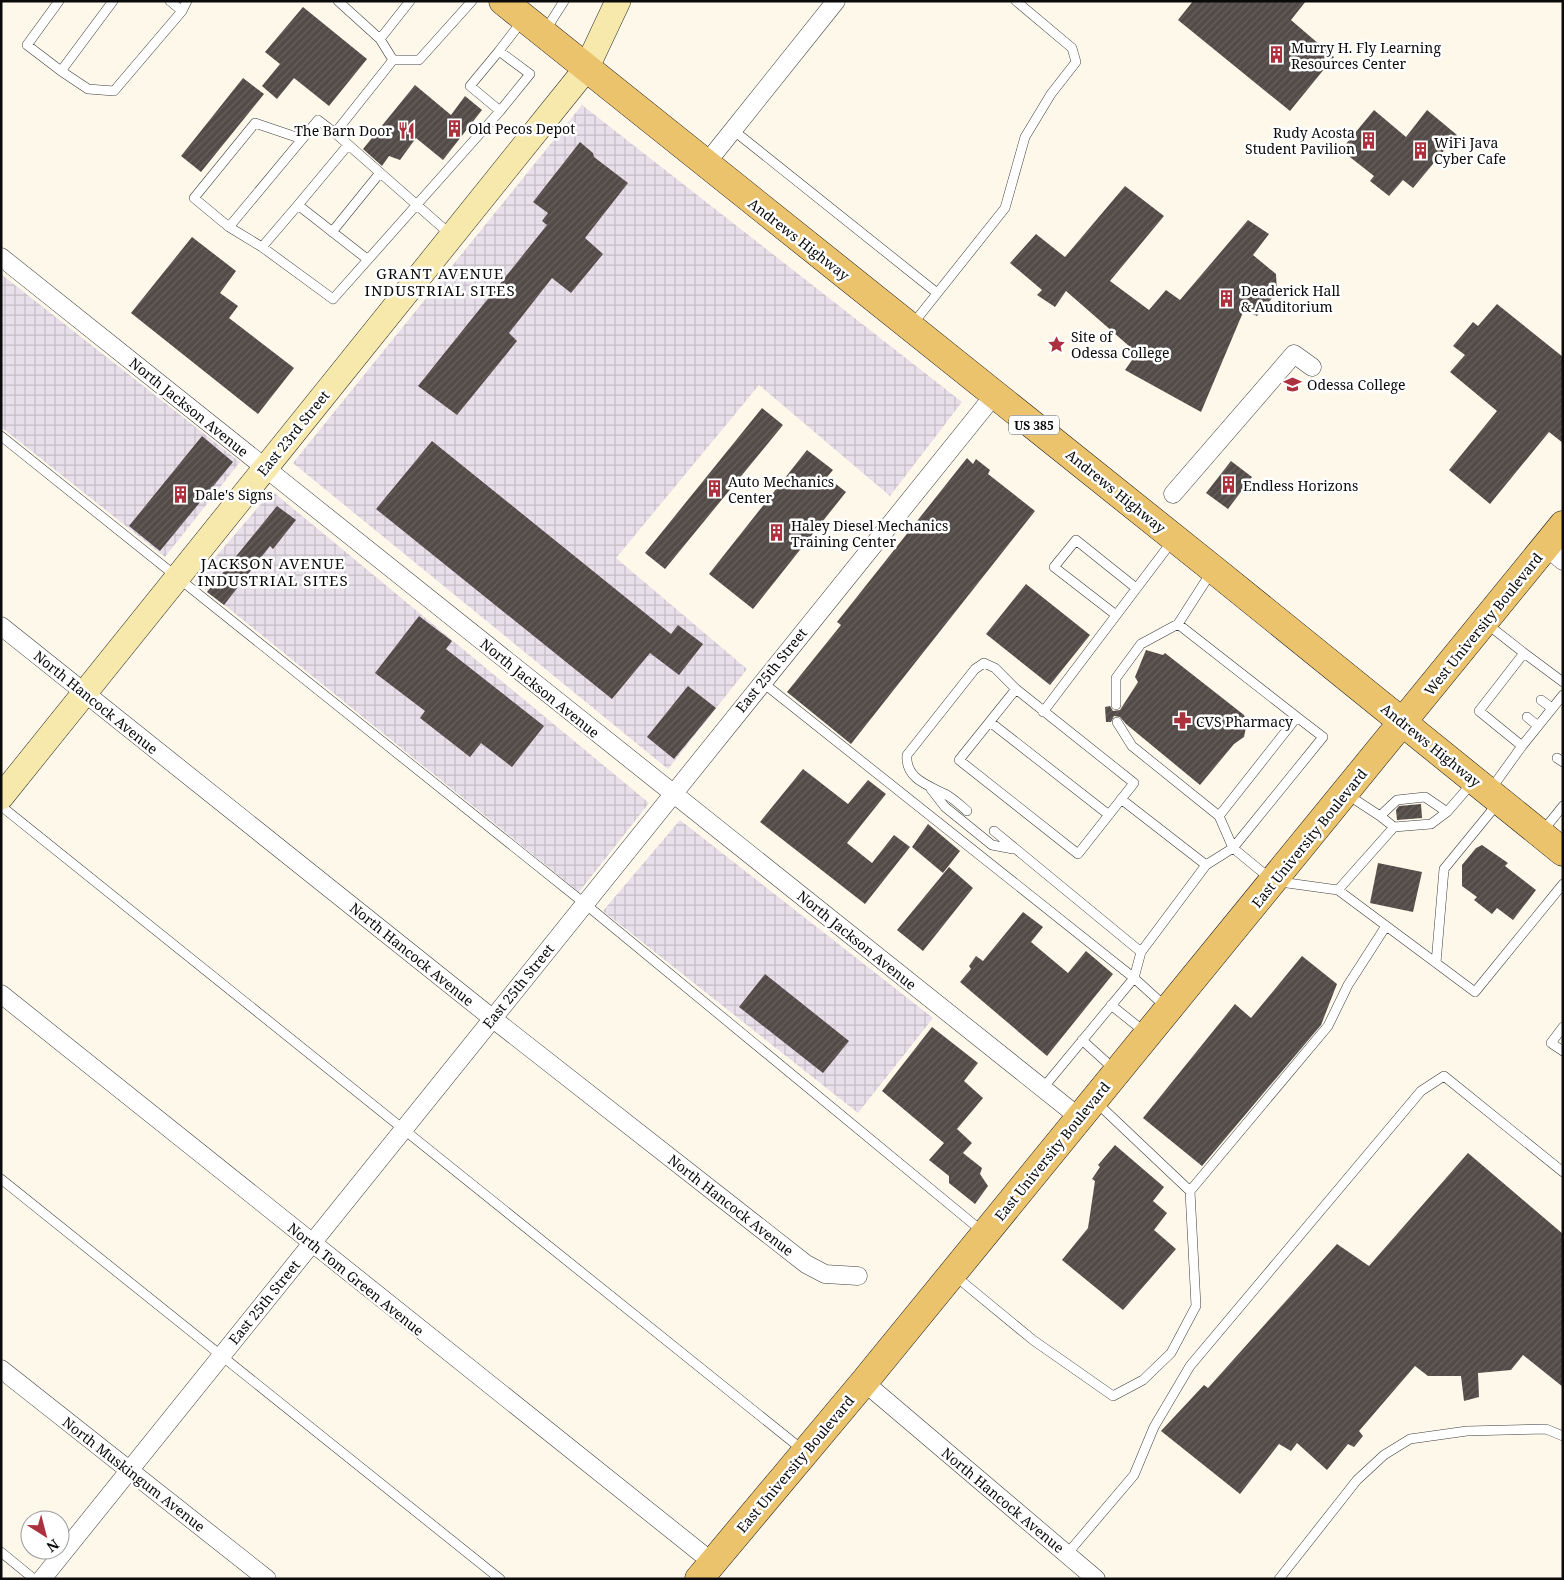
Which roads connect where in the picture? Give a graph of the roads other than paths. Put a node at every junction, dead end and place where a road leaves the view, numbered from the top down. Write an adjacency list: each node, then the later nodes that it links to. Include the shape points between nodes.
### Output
1 (59, 1): 19 (lane, via 26,44)
2 (113, 1): 19 (lane)
3 (170, 1): 13 (lane)
4 (187, 1): 13 (lane)
5 (338, 1): 15 (lane)
6 (410, 1): 15 (lane)
7 (472, 1): 17 (lane, via 420,60)
8 (503, 1): 14 (main road, Andrews Highway / US 385)
9 (564, 1): 14 (lane)
10 (618, 1): 18 (street, East 23rd Street)
11 (836, 1): 21 (street)
12 (1016, 1): 35 (lane, via 1072,48 1076,62 1051,94 1025,137 1005,208)
13 (182, 10): 19 (lane, via 114,91 88,89)
14 (533, 26): 16 (lane); 18 (main road, Andrews Highway / US 385)
15 (380, 39): 17 (lane)
16 (499, 51): 20 (lane, via 470,86); 20 (lane, via 530,74)
17 (393, 60): 22 (lane)
18 (586, 69): 25 (main road, Andrews Highway / US 385); 31 (street, East 23rd Street)
19 (61, 71)
20 (500, 111): 28 (lane)
21 (733, 130): 25 (street); 35 (lane)
22 (335, 133): 23 (lane, via 318,120); 24 (lane)
23 (302, 139): 29 (lane); 29 (lane, via 255,124 194,198)
24 (348, 145): 26 (lane); 27 (lane)
25 (705, 165): 36 (main road, Andrews Highway / US 385)
26 (379, 174): 28 (lane); 30 (lane)
27 (298, 204): 30 (lane); 32 (lane)
28 (416, 205): 31 (lane); 34 (lane)
29 (229, 227): 32 (lane)
30 (332, 232): 34 (lane)
31 (452, 236): 40 (street, East 23rd Street)
32 (262, 247): 34 (lane, via 333,299)
33 (1, 257): 40 (street, North Jackson Avenue)
34 (367, 259)
35 (937, 293): 36 (lane)
36 (910, 327): 38 (main road, Andrews Highway / US 385)
37 (1312, 368): 41 (street, via 1294,354)
38 (995, 394): 43 (main road, Andrews Highway / US 385); 53 (street, East 25th Street)
39 (1, 436): 46 (lane)
40 (265, 468): 46 (street, East 23rd Street); 71 (street, North Jackson Avenue)
41 (1173, 494)
42 (1563, 525): 44 (main road, West University Boulevard)
43 (1174, 538): 45 (main road, Andrews Highway / US 385); 47 (lane)
44 (1554, 554): 49 (main road, West University Boulevard)
45 (1213, 569): 50 (lane); 66 (main road, Andrews Highway / US 385)
46 (178, 577): 56 (street, East 23rd Street); 92 (lane)
47 (1136, 588): 48 (lane); 48 (lane, via 1076,540 1054,567)
48 (1116, 615): 61 (lane)
49 (1485, 622): 52 (lane); 66 (main road, West University Boulevard)
50 (1178, 624): 59 (lane, via 1141,644 1116,678); 62 (lane)
51 (1, 626): 56 (street, North Hancock Avenue)
52 (1524, 653): 54 (lane); 68 (lane, via 1497,694 1479,711)
53 (762, 682): 71 (street, East 25th Street); 96 (lane)
54 (1563, 682)
55 (1016, 689): 61 (lane); 64 (lane); 69 (lane, via 984,663 975,669 907,754 910,772)
56 (85, 693): 73 (street, East 23rd Street); 100 (street, North Hancock Avenue)
57 (1563, 695): 60 (lane)
58 (1541, 700): 60 (lane)
59 (1116, 705)
60 (1552, 708): 67 (lane)
61 (1043, 712): 74 (lane, via 1134,783)
62 (1297, 717): 80 (lane); 85 (lane, via 1323,737)
63 (1527, 717): 67 (lane)
64 (990, 722): 79 (lane); 79 (lane, via 958,760 1078,854)
65 (1117, 722): 80 (lane, via 1132,746)
66 (1404, 722): 70 (main road, Andrews Highway / US 385); 72 (main road, East University Boulevard)
67 (1538, 726): 68 (lane)
68 (1522, 746): 70 (lane)
69 (930, 789): 77 (lane, via 945,794); 86 (lane, via 945,807 992,845)
70 (1488, 791): 78 (lane); 84 (main road, Andrews Highway / US 385); 95 (lane, via 1444,869)
71 (672, 793): 92 (street, East 25th Street); 106 (street, North Jackson Avenue)
72 (1345, 794): 81 (lane); 89 (main road, East University Boulevard)
73 (1, 798)
74 (1121, 799): 79 (lane); 88 (lane)
75 (1, 806): 108 (lane)
76 (1563, 806): 84 (lane)
77 (967, 811)
78 (1448, 812): 81 (lane, via 1425,797 1397,800); 82 (lane, via 1430,824)
79 (1109, 815)
80 (1219, 816): 85 (lane)
81 (1380, 816): 82 (lane)
82 (1394, 827): 91 (lane)
83 (994, 831): 86 (lane)
84 (1540, 834): 87 (main road, Andrews Highway / US 385)
85 (1233, 848): 88 (lane); 89 (lane)
86 (1014, 849): 94 (lane)
87 (1563, 852)
88 (1206, 866): 94 (lane)
89 (1274, 881): 91 (lane); 99 (main road, East University Boulevard)
90 (1563, 884): 95 (lane, via 1475,992)
91 (1338, 890): 93 (lane)
92 (584, 903): 100 (street, East 25th Street); 112 (lane)
93 (1386, 926): 95 (lane); 111 (lane, via 1348,985 1328,1026)
94 (1141, 952): 96 (lane)
95 (1436, 963)
96 (1134, 978): 98 (lane); 99 (lane)
97 (1, 994): 113 (street, North Tom Green Avenue)
98 (1111, 1005): 102 (lane); 103 (lane)
99 (1169, 1009): 102 (main road, East University Boulevard)
100 (492, 1018): 108 (street, East 25th Street); 115 (street, North Hancock Avenue, via 806,1264 825,1274)
101 (1563, 1027): 104 (lane, via 1551,1043)
102 (1148, 1034): 105 (main road, East University Boulevard)
103 (1082, 1040): 105 (lane); 106 (lane)
104 (1563, 1052)
105 (1117, 1072): 107 (main road, East University Boulevard)
106 (1042, 1088): 107 (street, North Jackson Avenue)
107 (1087, 1109): 111 (lane); 112 (main road, East University Boulevard)
108 (403, 1129): 113 (street, East 25th Street); 120 (lane)
109 (1563, 1172): 123 (lane, via 1444,1076 1420,1091 1190,1366 1154,1427 1134,1475)
110 (1, 1179): 116 (lane)
111 (1190, 1191): 114 (lane, via 1196,1306 1171,1353 1144,1380 1113,1396 1033,1340)
112 (985, 1233): 114 (main road, East University Boulevard)
113 (311, 1243): 116 (street, East 25th Street); 124 (street, North Tom Green Avenue)
114 (952, 1273): 118 (main road, East University Boulevard)
115 (858, 1276)
116 (221, 1356): 121 (street, East 25th Street); 128 (lane)
117 (1, 1369): 121 (street, North Muskingum Avenue)
118 (864, 1382): 120 (main road, East University Boulevard); 123 (street, North Hancock Avenue)
119 (1563, 1436): 130 (lane, via 1546,1429 1467,1431 1410,1439 1384,1455 1357,1480)
120 (805, 1452): 124 (main road, East University Boulevard)
121 (128, 1471): 126 (street, East 25th Street); 127 (street, North Muskingum Avenue)
122 (1, 1552): 125 (lane)
123 (1068, 1554): 129 (street, North Hancock Avenue)
124 (705, 1571)
125 (34, 1579)
126 (42, 1579)
127 (267, 1579)
128 (500, 1579)
129 (1096, 1579)
130 (1279, 1579)

